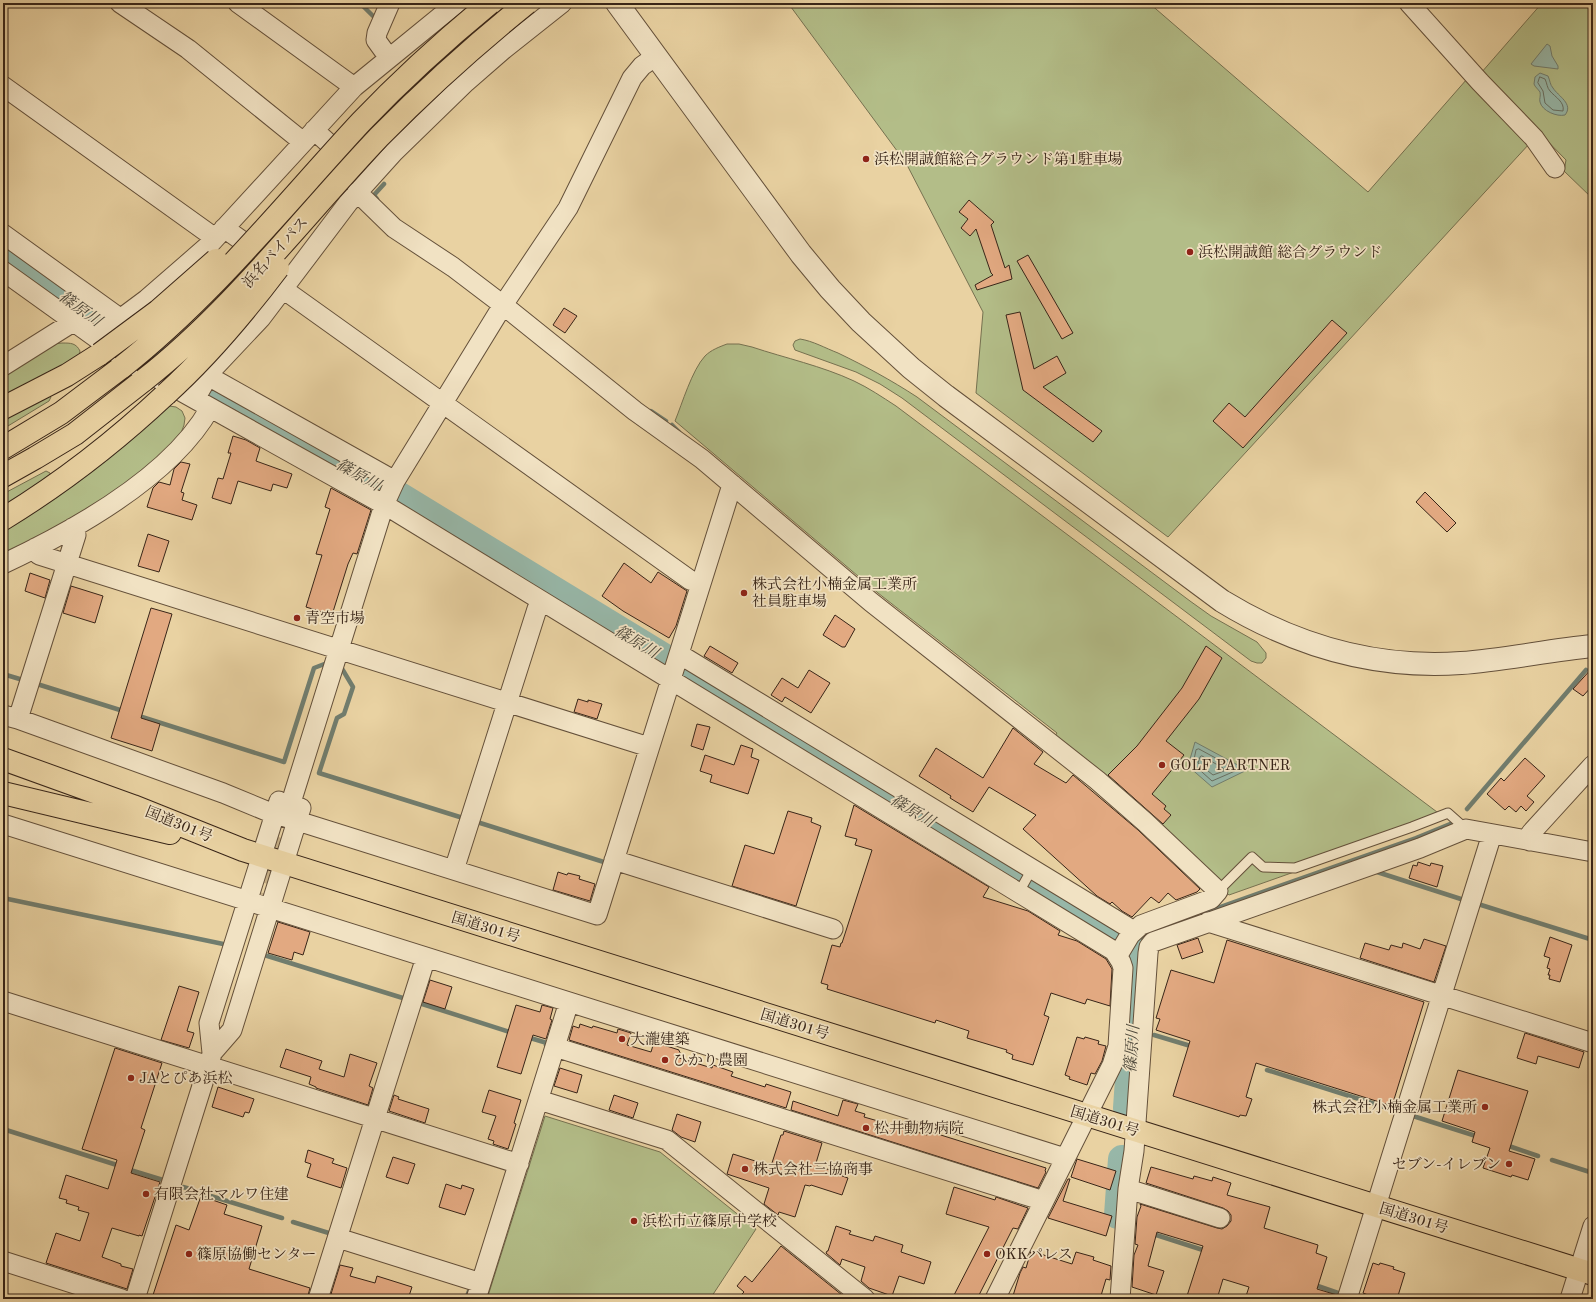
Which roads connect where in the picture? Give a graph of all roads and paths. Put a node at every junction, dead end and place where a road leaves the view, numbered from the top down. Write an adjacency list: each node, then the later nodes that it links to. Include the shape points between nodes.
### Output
1 (120, 3): 14 (street)
2 (238, 3): 13 (street)
3 (390, 3): 11 (street, via 376,40)
4 (457, 3): 11 (street)
5 (490, 3): 16 (highway, 浜名バイパス, bridge, via 398,85)
6 (527, 3): 18 (highway, 浜名バイパス, bridge, via 415,101)
7 (562, 3): 17 (street, via 504,49 429,116)
8 (617, 3): 10 (street)
9 (1409, 3): 15 (street, via 1534,138)
10 (656, 56): 23 (street, via 642,66 632,78 568,208); 41 (street, via 801,254 830,289 872,332 946,396 1222,601 1265,626 1312,644 1336,652 1385,661 1410,664 1460,663)
11 (389, 58): 13 (street)
12 (3, 86): 19 (street)
13 (354, 86): 14 (street)
14 (308, 136): 17 (street); 19 (street)
15 (1555, 168)
16 (314, 174): 25 (highway, bridge, via 141,324); 30 (highway, 浜名バイパス, bridge, via 199,298 166,329 122,367 61,413)
17 (363, 186): 22 (street); 23 (street, via 394,228)
18 (332, 190): 31 (highway, 浜名バイパス, bridge, via 183,347 75,434); 34 (highway, bridge, via 243,313 198,362 126,430 80,467)
19 (220, 233): 22 (street); 25 (street, via 178,273)
20 (3, 234): 25 (street)
21 (3, 271): 24 (street)
22 (288, 283): 27 (street); 28 (street)
23 (503, 305): 28 (street); 32 (street, via 623,402 690,450)
24 (74, 322): 25 (street); 26 (street)
25 (111, 329): 27 (street); 27 (street, via 134,365); 29 (highway, via 67,375)
26 (3, 366)
27 (206, 386): 33 (street); 33 (street); 35 (street, via 201,424 147,477 106,508)
28 (443, 403): 33 (street); 39 (street, via 690,580)
29 (3, 408)
30 (3, 448)
31 (3, 476)
32 (733, 486): 39 (street); 62 (street, via 876,606 1097,780)
33 (390, 492): 40 (street); 42 (street)
34 (3, 519)
35 (72, 528): 36 (street); 38 (street, via 76,535)
36 (35, 548): 37 (street); 38 (street, via 39,555)
37 (3, 564)
38 (67, 564): 42 (street); 45 (street)
39 (701, 583): 43 (street)
40 (541, 601): 43 (street); 44 (street, via 536,609)
41 (1593, 646)
42 (337, 656): 44 (street); 50 (street)
43 (675, 666): 46 (street); 60 (street); 61 (street)
44 (507, 702): 46 (street); 59 (street)
45 (11, 717): 50 (street)
46 (649, 747): 57 (street)
47 (3, 759): 56 (highway, 国道301号)
48 (1593, 765): 54 (street, via 1531,833)
49 (3, 793): 56 (highway)
50 (287, 815): 56 (street); 58 (street); 59 (street)
51 (3, 824): 63 (street)
52 (1466, 829): 53 (street); 62 (lane, via 1448,812 1295,868 1263,867 1252,857); 65 (street, via 1420,848)
53 (1492, 834): 54 (street); 69 (street)
54 (1530, 841): 55 (street)
55 (1593, 852)
56 (252, 853): 58 (highway, 国道301号); 63 (street)
57 (614, 860): 59 (street, via 597,915); 66 (street)
58 (284, 863): 63 (street); 76 (highway, 国道301号)
59 (454, 870)
60 (1032, 871): 61 (lane); 67 (street)
61 (1020, 889): 67 (street, via 1108,946)
62 (1218, 892): 64 (street, via 1211,899)
63 (258, 907): 68 (street); 74 (street, via 232,1030)
64 (1188, 907): 65 (street); 67 (street, via 1147,921)
65 (1201, 924): 69 (street); 78 (street, via 1153,942 1149,947)
66 (833, 929)
67 (1126, 942): 76 (street, via 1117,1051)
68 (426, 957): 71 (street); 77 (street)
69 (1442, 996): 72 (street); 83 (street)
70 (3, 1001): 74 (street)
71 (569, 1002): 73 (street); 79 (street)
72 (1593, 1043)
73 (555, 1047): 75 (street); 82 (street)
74 (210, 1059): 77 (street); 91 (street)
75 (539, 1100): 80 (street); 93 (street, via 667,1140)
76 (1087, 1115): 78 (highway, 国道301号); 79 (street)
77 (376, 1119): 80 (street); 86 (street)
78 (1135, 1130): 81 (street); 83 (highway, 国道301号)
79 (1065, 1158): 82 (street)
80 (519, 1164): 89 (street)
81 (1128, 1189): 84 (street); 95 (street)
82 (1044, 1201): 94 (street)
83 (1376, 1206): 88 (highway, 国道301号); 96 (street)
84 (1220, 1218)
85 (1593, 1226): 88 (street)
86 (338, 1238): 89 (street); 92 (street)
87 (3, 1261): 90 (street)
88 (1586, 1272): 97 (street)
89 (479, 1291)
90 (122, 1299)
91 (135, 1299)
92 (318, 1299)
93 (865, 1299)
94 (995, 1299)
95 (1120, 1299)
96 (1347, 1299)
97 (1570, 1299)

